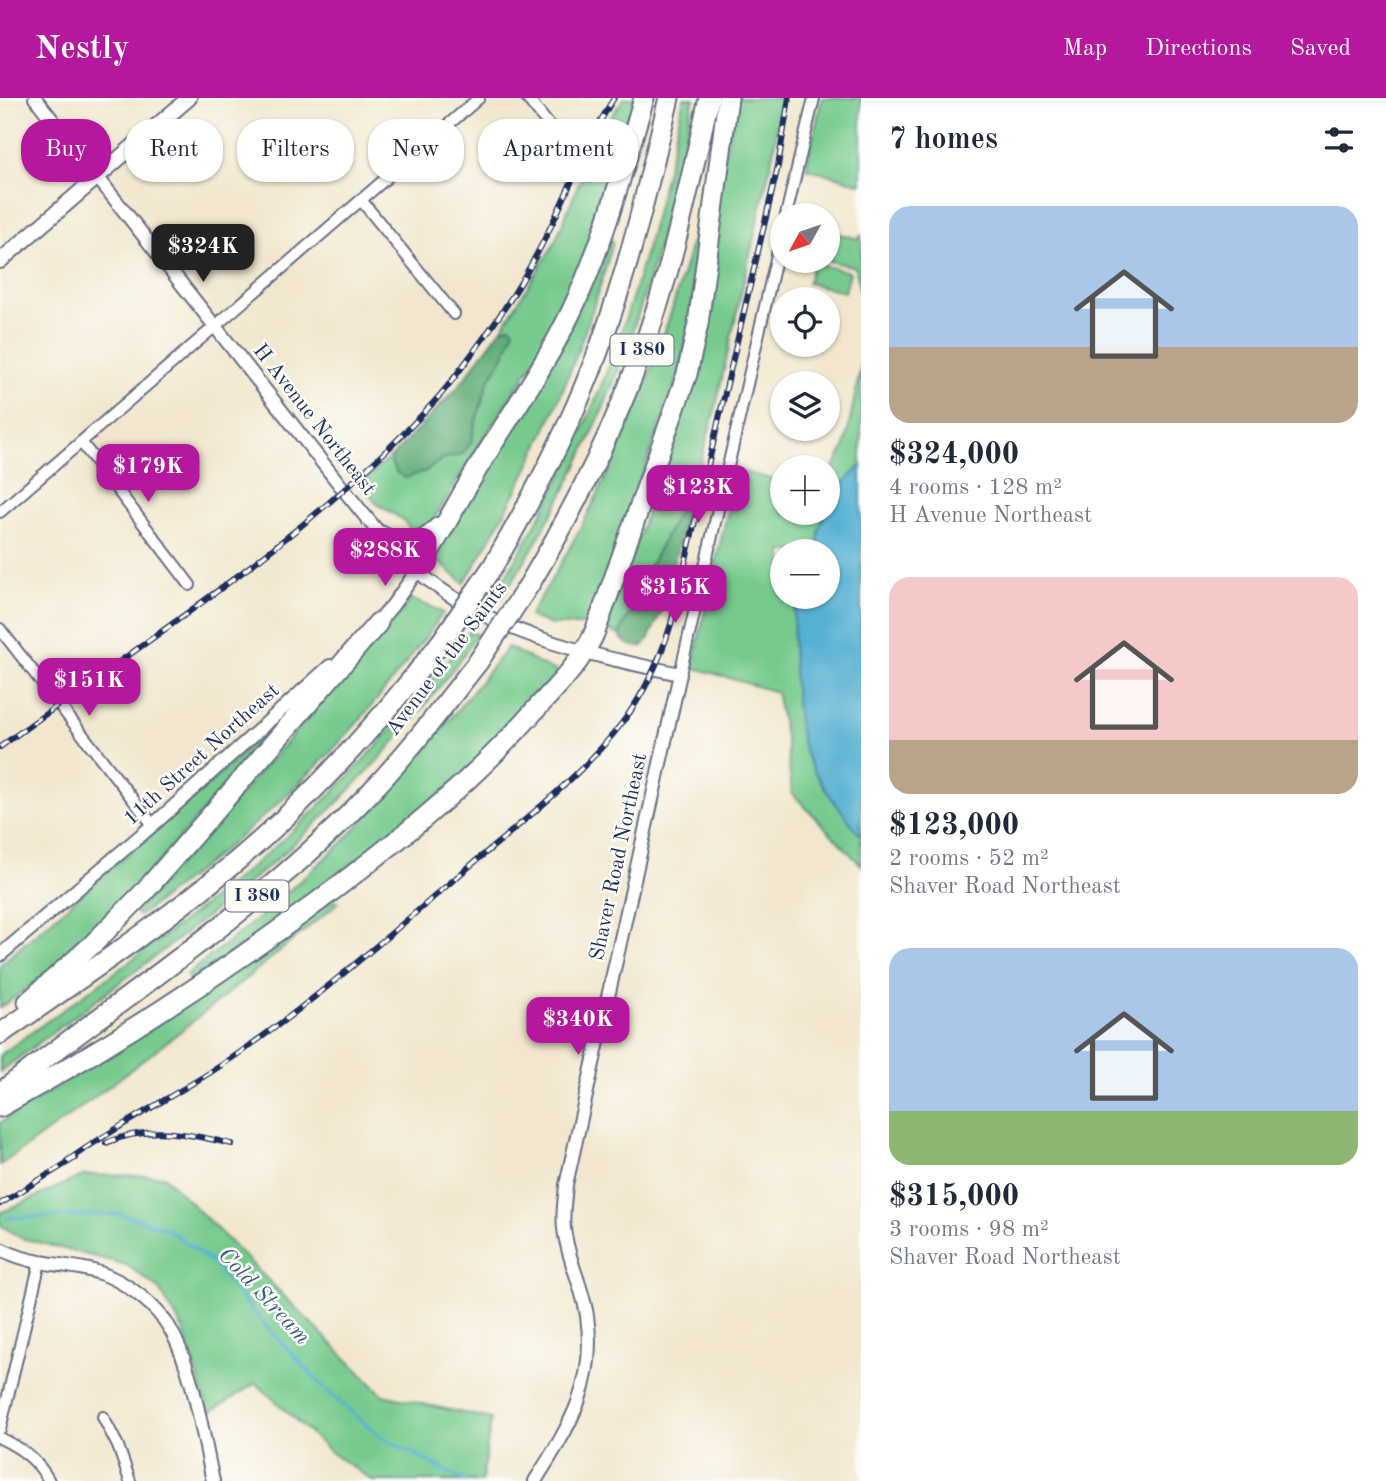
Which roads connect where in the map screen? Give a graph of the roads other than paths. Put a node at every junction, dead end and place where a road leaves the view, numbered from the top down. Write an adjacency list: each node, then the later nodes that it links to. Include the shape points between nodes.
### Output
1 (35, 98): 10 (street, H Avenue Northeast)
2 (189, 98): 12 (main road)
3 (479, 98): 15 (street)
4 (527, 98): 11 (street)
5 (669, 98): 34 (highway, Avenue of the Saints / I 380, bridge, via 626,268 592,369 550,462 493,566 441,642 362,739 262,839 180,905)
6 (709, 98): 35 (highway, Avenue of the Saints / I 380, bridge, via 666,276 629,387 565,524 478,662 377,784 290,869)
7 (728, 98): 29 (highway, via 698,324 687,374)
8 (814, 98): 16 (street)
9 (641, 107): 23 (highway, via 603,230 572,309 528,390)
10 (51, 119)
11 (544, 119)
12 (111, 165)
13 (91, 182): 17 (main road)
14 (101, 182): 20 (street, H Avenue Northeast)
15 (361, 200): 19 (street); 20 (street)
16 (789, 203)
17 (0, 261)
18 (773, 273): 30 (street, Shaver Road Northeast)
19 (454, 314)
20 (215, 326): 21 (street); 24 (street, H Avenue Northeast)
21 (80, 442): 22 (street); 26 (street)
22 (0, 512)
23 (450, 512): 24 (highway, via 429,537 417,543); 25 (highway)
24 (381, 536): 25 (street, H Avenue Northeast)
25 (417, 571): 27 (street, 11th Street Northeast); 29 (street, H Avenue Northeast, via 502,624)
26 (190, 585)
27 (378, 623): 31 (street, 11th Street Northeast); 33 (highway, via 121,917)
28 (0, 629): 31 (street)
29 (585, 652): 30 (street, H Avenue Northeast); 36 (highway, via 472,778 409,831 194,989)
30 (680, 674): 45 (street, Shaver Road Northeast, via 566,1185 564,1227 587,1315 589,1354 583,1390 572,1420)
31 (153, 825): 32 (street, 11th Street Northeast)
32 (1, 952)
33 (0, 1026)
34 (0, 1034)
35 (0, 1093)
36 (0, 1107)
37 (0, 1249): 38 (street)
38 (40, 1262): 40 (street); 44 (street, via 108,1276 133,1290 169,1327 194,1396)
39 (103, 1418): 43 (street)
40 (0, 1429)
41 (0, 1438): 42 (street, via 34,1461)
42 (49, 1481)
43 (130, 1481)
44 (213, 1481)
45 (535, 1481)

